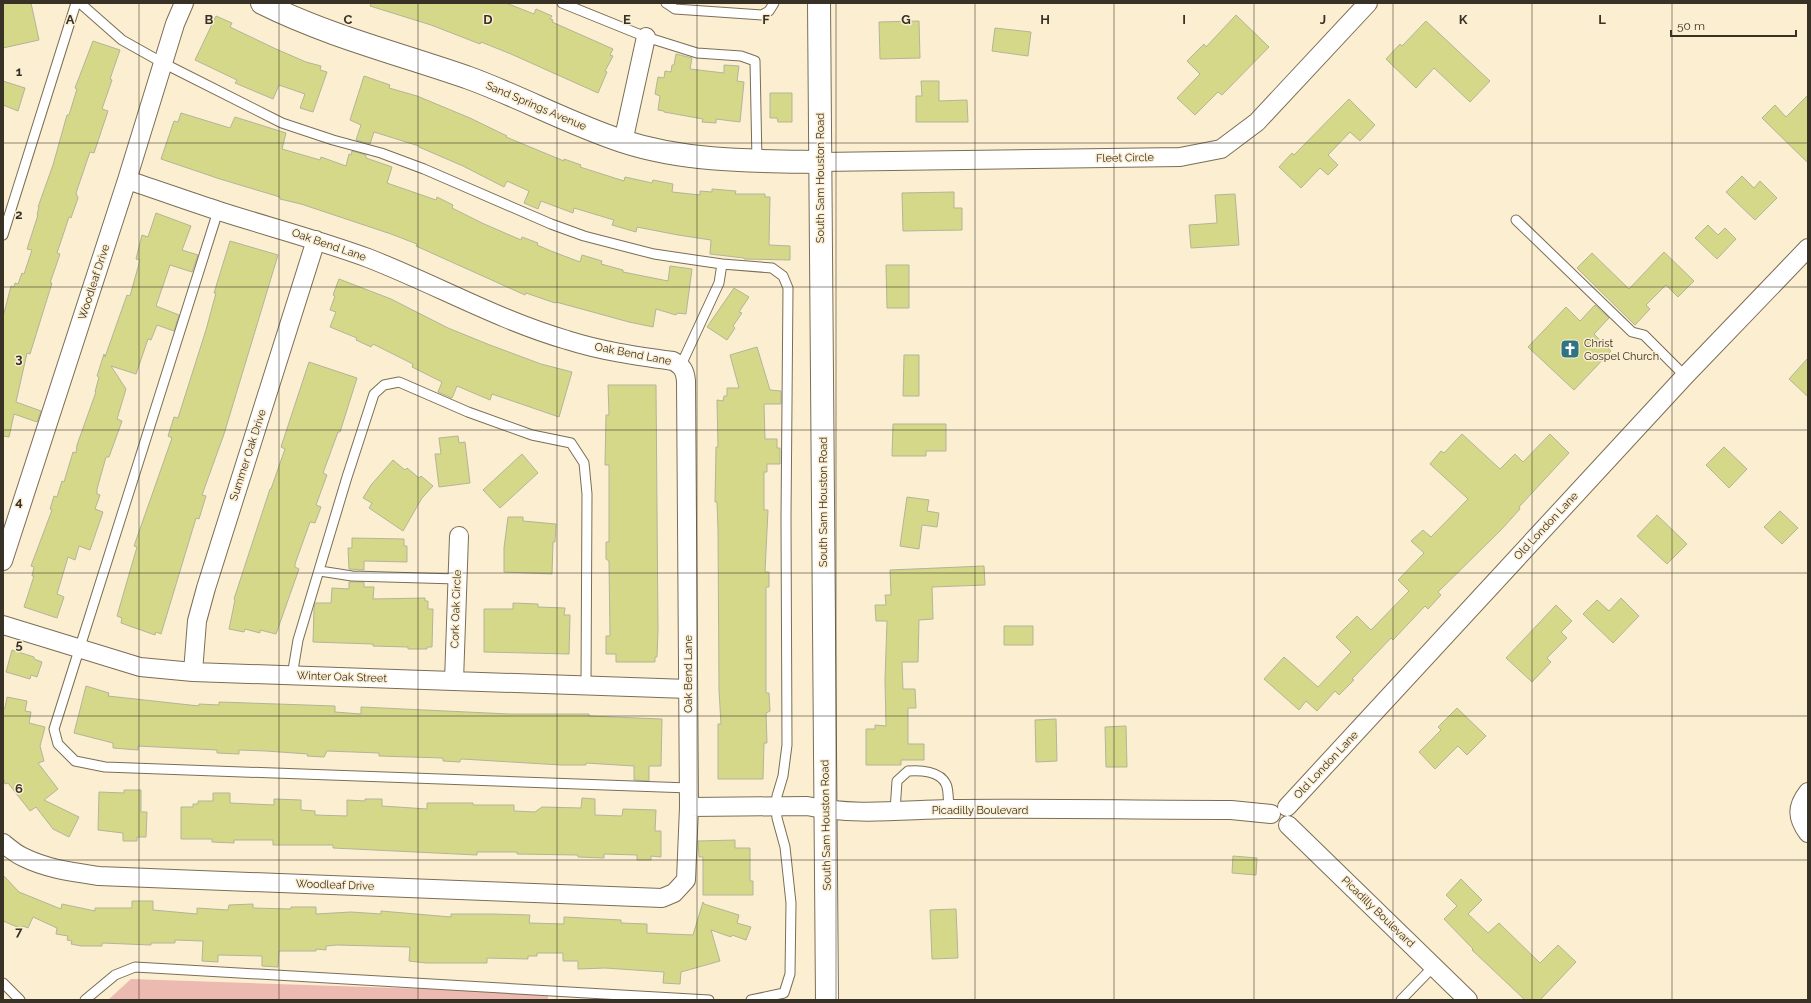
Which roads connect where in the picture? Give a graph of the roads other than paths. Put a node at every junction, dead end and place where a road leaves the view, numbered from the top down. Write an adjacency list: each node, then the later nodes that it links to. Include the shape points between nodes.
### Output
1 (76, 3): 18 (lane)
2 (80, 3): 11 (lane, via 122,40)
3 (184, 3): 11 (street, Woodleaf Drive)
4 (262, 3): 12 (street, Sand Springs Avenue, via 322,29 487,85)
5 (562, 3): 10 (lane)
6 (666, 3): 7 (lane, via 675,9 762,15 769,11)
7 (774, 3)
8 (819, 3): 14 (street, South Sam Houston Road)
9 (1368, 3): 14 (street, Fleet Circle, via 1257,122 1221,149 1180,157)
10 (646, 37): 12 (street); 13 (lane, via 697,53 742,56 755,61)
11 (163, 63): 15 (street, Woodleaf Drive); 21 (lane, via 282,123 424,169 584,236 654,254)
12 (623, 142): 13 (street, Sand Springs Avenue, via 674,154)
13 (757, 162): 14 (street, Sand Springs Avenue)
14 (820, 162): 40 (street, South Sam Houston Road)
15 (127, 180): 16 (street, Oak Bend Lane); 25 (street, Woodleaf Drive)
16 (218, 211): 19 (street, Oak Bend Lane); 29 (lane)
17 (1516, 220): 23 (lane, via 1632,332 1648,338)
18 (3, 235)
19 (316, 240): 22 (street, Oak Bend Lane, via 368,258 476,306 566,340 612,352 673,361); 30 (street, Summer Oak Drive, via 206,588 197,621)
20 (1808, 248): 23 (street, Old London Lane)
21 (722, 264): 22 (lane, via 719,282); 38 (lane, via 772,268 783,276 788,288 787,745)
22 (681, 365): 34 (street, Oak Bend Lane, via 686,381)
23 (1684, 376): 42 (street, Old London Lane)
24 (459, 536): 27 (street, Cork Oak Circle)
25 (3, 561)
26 (320, 571): 27 (lane, via 352,576); 31 (lane, via 298,640); 33 (lane, via 374,394 384,385 399,382 468,412 532,435 571,443 584,463 587,494)
27 (457, 579): 32 (street, Cork Oak Circle)
28 (3, 626): 29 (street, Winter Oak Street)
29 (80, 650): 30 (street, Winter Oak Street, via 140,667); 35 (lane, via 54,729 58,744 75,761 105,767)
30 (192, 672): 31 (street, Winter Oak Street)
31 (292, 676): 32 (street, Winter Oak Street)
32 (454, 681): 33 (street, Winter Oak Street)
33 (586, 685): 34 (street, Winter Oak Street)
34 (688, 689): 35 (street, Oak Bend Lane)
35 (689, 788): 37 (street, Oak Bend Lane)
36 (1808, 792): 43 (street, via 1799,812 1800,820)
37 (689, 807): 38 (street, Picadilly Boulevard); 45 (street, Oak Bend Lane, via 686,880)
38 (776, 807): 40 (street, Picadilly Boulevard, via 807,806); 51 (lane, via 785,847 791,903 790,974 784,993)
39 (949, 809): 41 (street, Picadilly Boulevard); 41 (lane, via 946,784 942,779 922,770 908,770 897,781); 42 (street, Picadilly Boulevard)
40 (825, 810): 41 (street, Picadilly Boulevard); 52 (street, South Sam Houston Road)
41 (895, 811)
42 (1279, 811): 46 (street, Picadilly Boulevard, via 1292,816 1288,826)
43 (1808, 833)
44 (3, 843): 45 (street, Woodleaf Drive, via 22,857 38,864 99,876 662,898)
45 (674, 893)
46 (1434, 966): 53 (lane); 54 (street, Picadilly Boulevard)
47 (3, 983): 48 (lane)
48 (20, 1000)
49 (85, 1000): 50 (lane, via 115,975 135,967)
50 (709, 1000)
51 (752, 1000)
52 (827, 1000)
53 (1401, 1000)
54 (1468, 1000)

